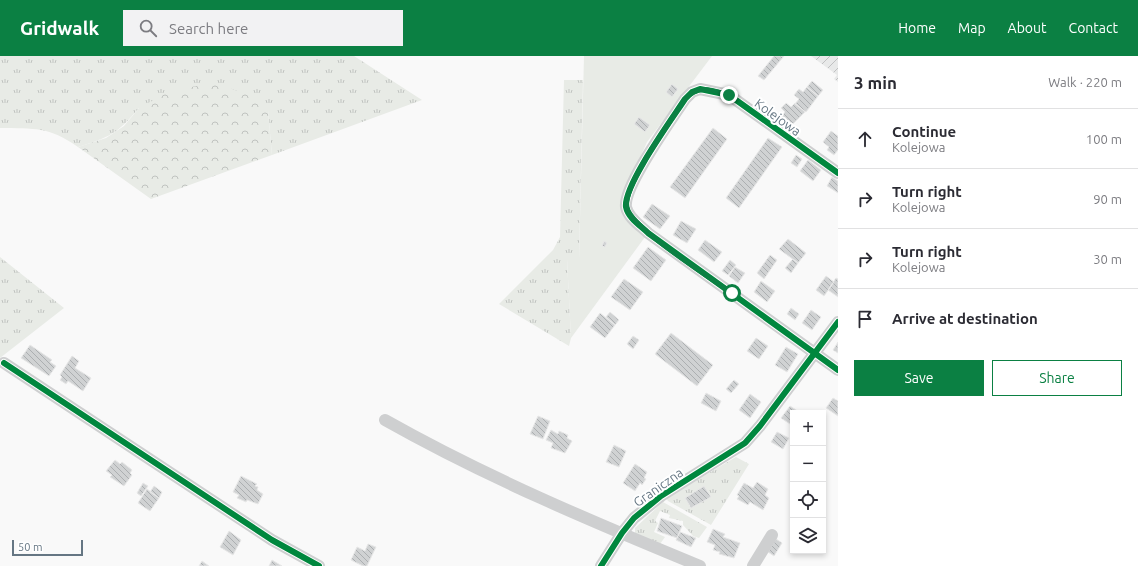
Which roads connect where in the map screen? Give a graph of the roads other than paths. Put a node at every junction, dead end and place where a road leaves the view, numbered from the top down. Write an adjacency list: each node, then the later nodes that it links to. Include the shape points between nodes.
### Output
1 (838, 173): 3 (street, Kolejowa, via 729,95 700,89 685,99 644,163 627,196 626,207 631,217 648,233)
2 (838, 322): 3 (street)
3 (815, 353): 5 (street, Kolejowa); 7 (street, Graniczna, via 745,443 661,496 634,518)
4 (4, 363): 9 (street, via 272,540)
5 (838, 370)
6 (385, 420): 7 (street, via 477,469)
7 (622, 533): 10 (street, Graniczna); 11 (street)
8 (772, 534): 12 (street)
9 (318, 566)
10 (601, 566)
11 (700, 566)
12 (753, 566)

